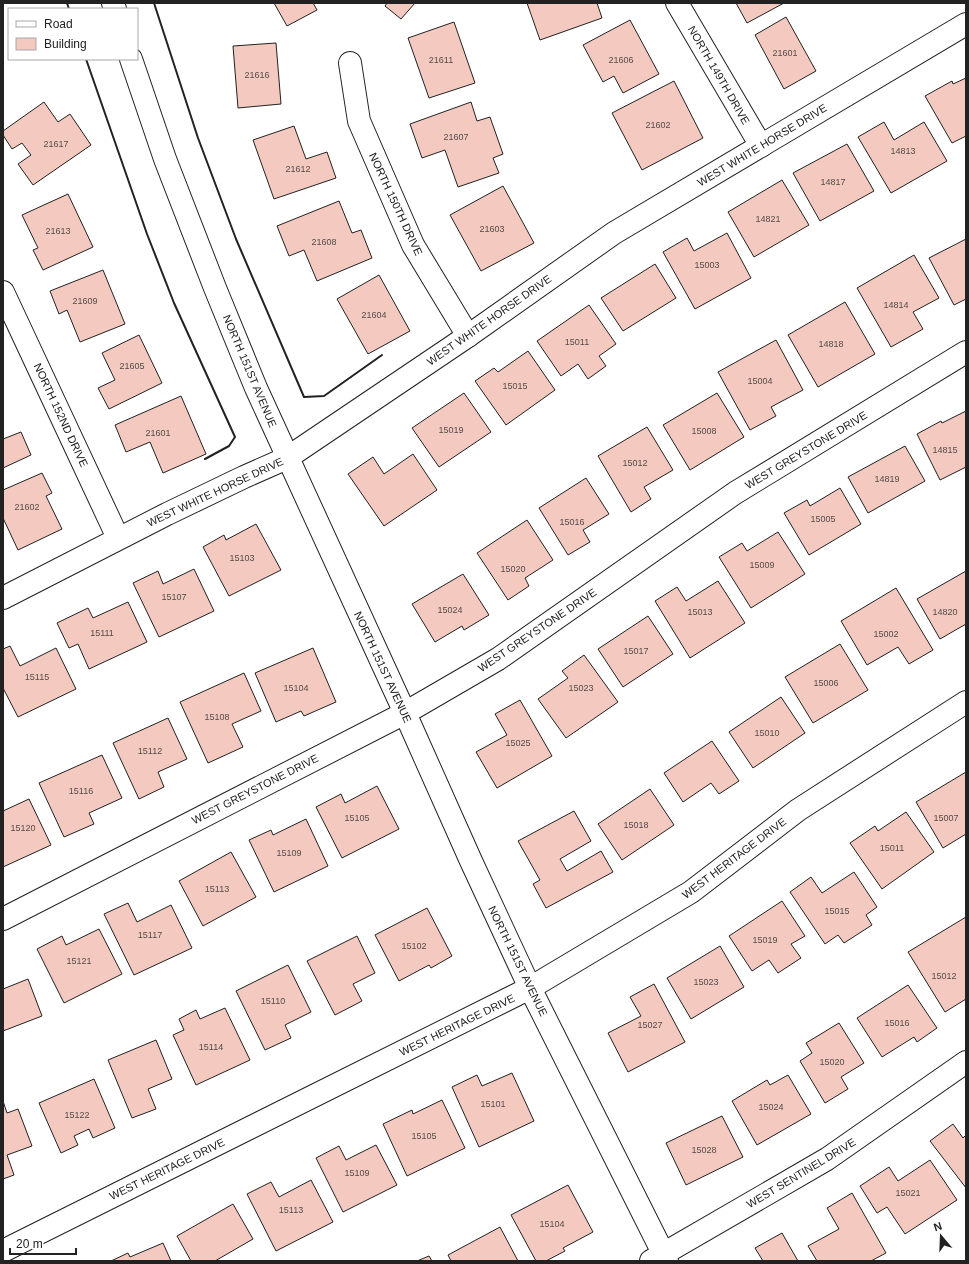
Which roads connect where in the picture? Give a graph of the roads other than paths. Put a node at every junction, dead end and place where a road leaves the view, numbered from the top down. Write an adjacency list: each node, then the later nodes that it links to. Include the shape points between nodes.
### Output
1 (677, 3): 5 (street, NORTH 149TH DRIVE)
2 (966, 24): 5 (street, WEST WHITE HORSE DRIVE)
3 (131, 60): 9 (street, NORTH 151ST AVENUE, via 165,158 215,288)
4 (350, 63): 7 (street, NORTH 150TH DRIVE, via 359,121 413,245)
5 (761, 146): 7 (street, WEST WHITE HORSE DRIVE, via 614,233)
6 (3, 292): 10 (street, NORTH 152ND DRIVE)
7 (468, 336): 9 (street, WEST WHITE HORSE DRIVE)
8 (966, 352): 13 (street, WEST GREYSTONE DRIVE, via 735,493 498,659)
9 (287, 458): 10 (street, WEST WHITE HORSE DRIVE, via 244,476); 13 (street, NORTH 151ST AVENUE)
10 (118, 538): 11 (street, WEST WHITE HORSE DRIVE)
11 (3, 598)
12 (966, 702): 15 (street, WEST HERITAGE DRIVE, via 798,810 691,892)
13 (405, 713): 14 (street, WEST GREYSTONE DRIVE); 15 (street, NORTH 151ST AVENUE)
14 (3, 919)
15 (530, 988): 17 (street, WEST HERITAGE DRIVE); 18 (street, NORTH 151ST AVENUE)
16 (966, 1062): 18 (street, WEST SENTINEL DRIVE, via 827,1159)
17 (3, 1251)
18 (660, 1259)

